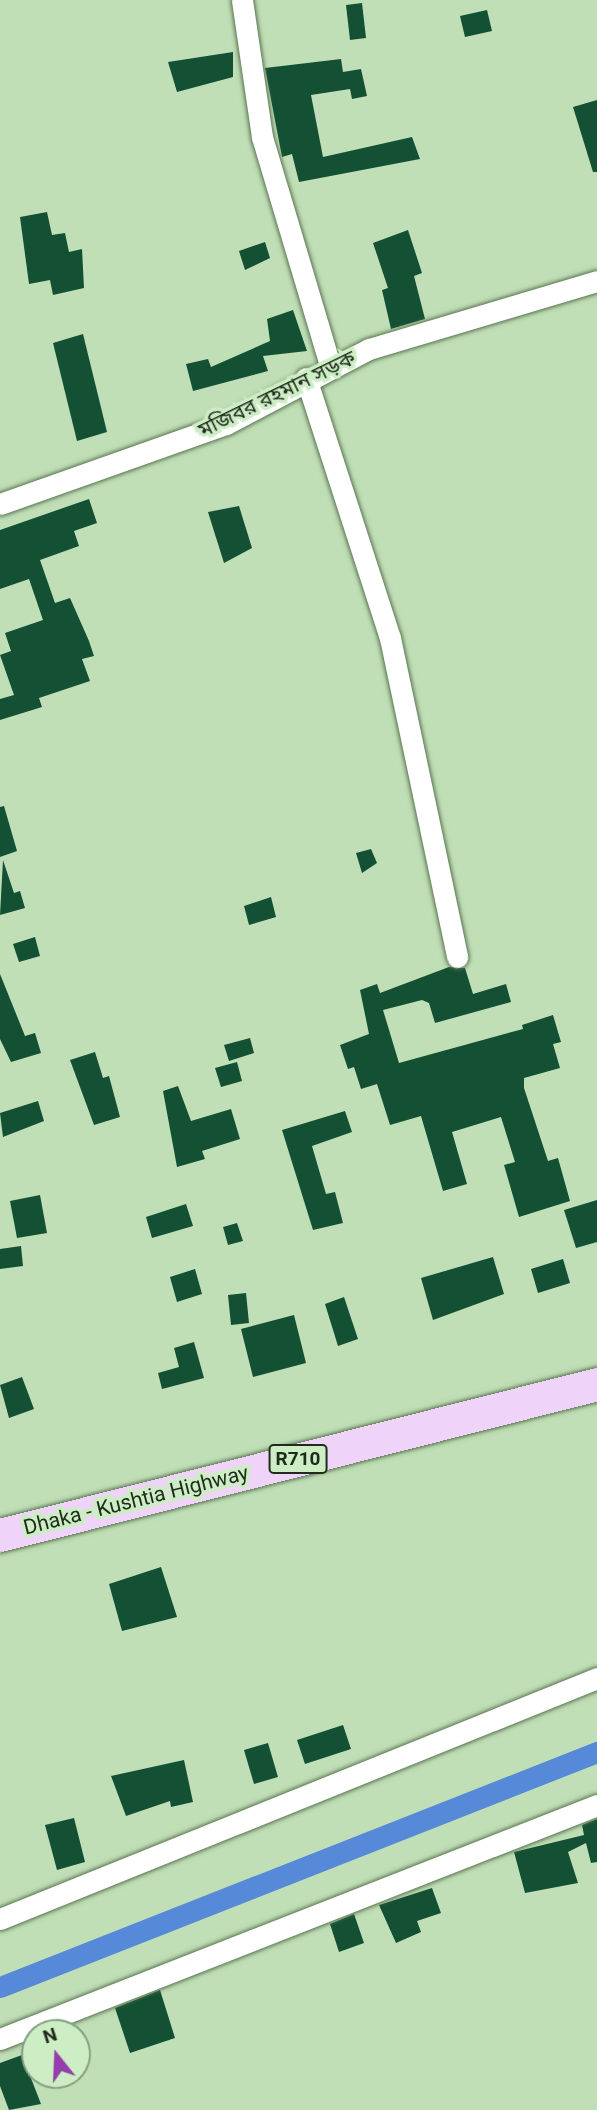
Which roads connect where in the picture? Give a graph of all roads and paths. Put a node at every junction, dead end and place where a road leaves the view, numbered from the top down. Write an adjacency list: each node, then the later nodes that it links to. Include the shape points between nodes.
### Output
1 (242, 0): 3 (street, via 262,137)
2 (597, 281): 3 (street, মজিবর রহমান সড়ক, via 485,310)
3 (330, 365): 4 (street, মজিবর রহমান সড়ক)
4 (306, 378): 5 (street, মজিবর রহমান সড়ক, via 226,424); 6 (street, via 390,638)
5 (0, 504)
6 (457, 957)
7 (597, 1384): 8 (main road, Dhaka - Kushtia Highway / R710)
8 (0, 1535)
9 (597, 1678): 11 (street)
10 (597, 1805): 12 (street)
11 (0, 1919)
12 (0, 2039)

